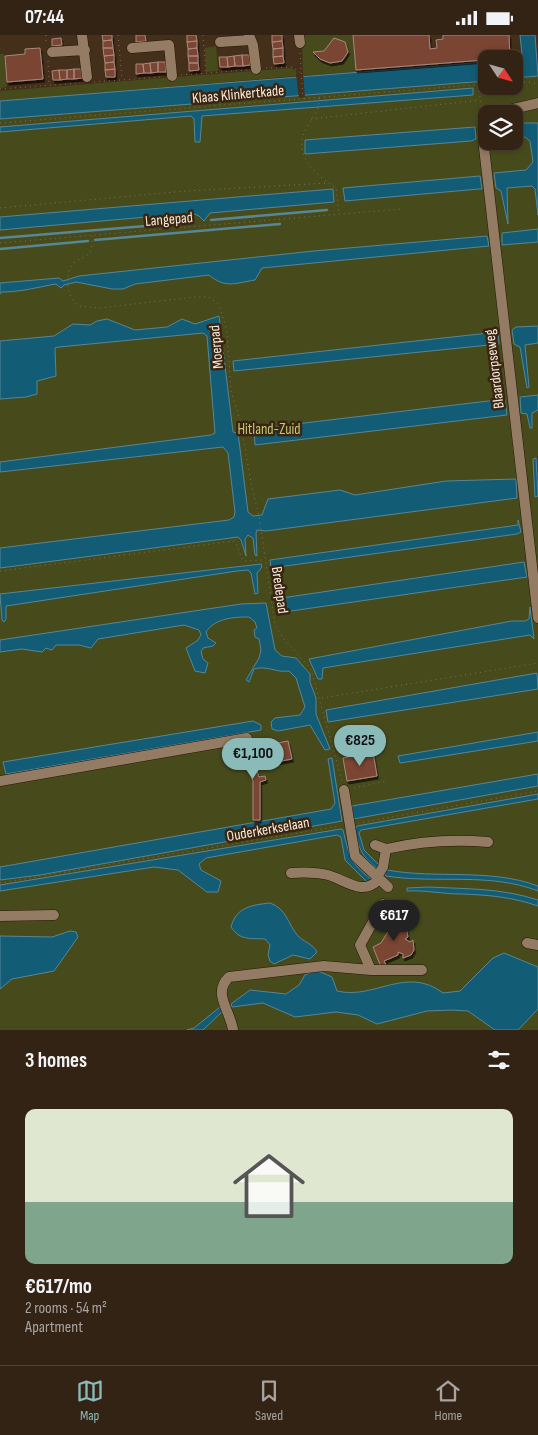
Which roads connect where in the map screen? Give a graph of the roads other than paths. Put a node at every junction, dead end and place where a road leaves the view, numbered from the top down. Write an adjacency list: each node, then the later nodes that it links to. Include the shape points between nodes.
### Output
1 (82, 35): 6 (street)
2 (250, 38): 4 (street); 8 (street)
3 (165, 40): 5 (street); 9 (street, via 170,45)
4 (220, 42)
5 (132, 48)
6 (85, 50): 7 (street); 10 (street)
7 (52, 52)
8 (256, 69)
9 (172, 76)
10 (88, 77)
11 (538, 103): 12 (street)
12 (524, 108): 13 (street)
13 (538, 111)
14 (484, 150): 15 (street, Blaardorpseweg)
15 (538, 618)
16 (246, 738): 17 (street)
17 (0, 781)
18 (344, 790): 23 (street, via 356,856)
19 (488, 843): 21 (street, via 455,839)
20 (374, 845): 21 (street)
21 (386, 849): 23 (street, via 384,867)
22 (291, 873): 23 (street, via 314,872 361,888 374,885)
23 (378, 878): 24 (street)
24 (388, 887)
25 (383, 904): 28 (street, via 360,945)
26 (54, 915): 27 (street)
27 (0, 916)
28 (371, 970): 29 (street); 30 (street, via 324,966 230,977 222,983 220,992)
29 (422, 970)
30 (232, 1030)

